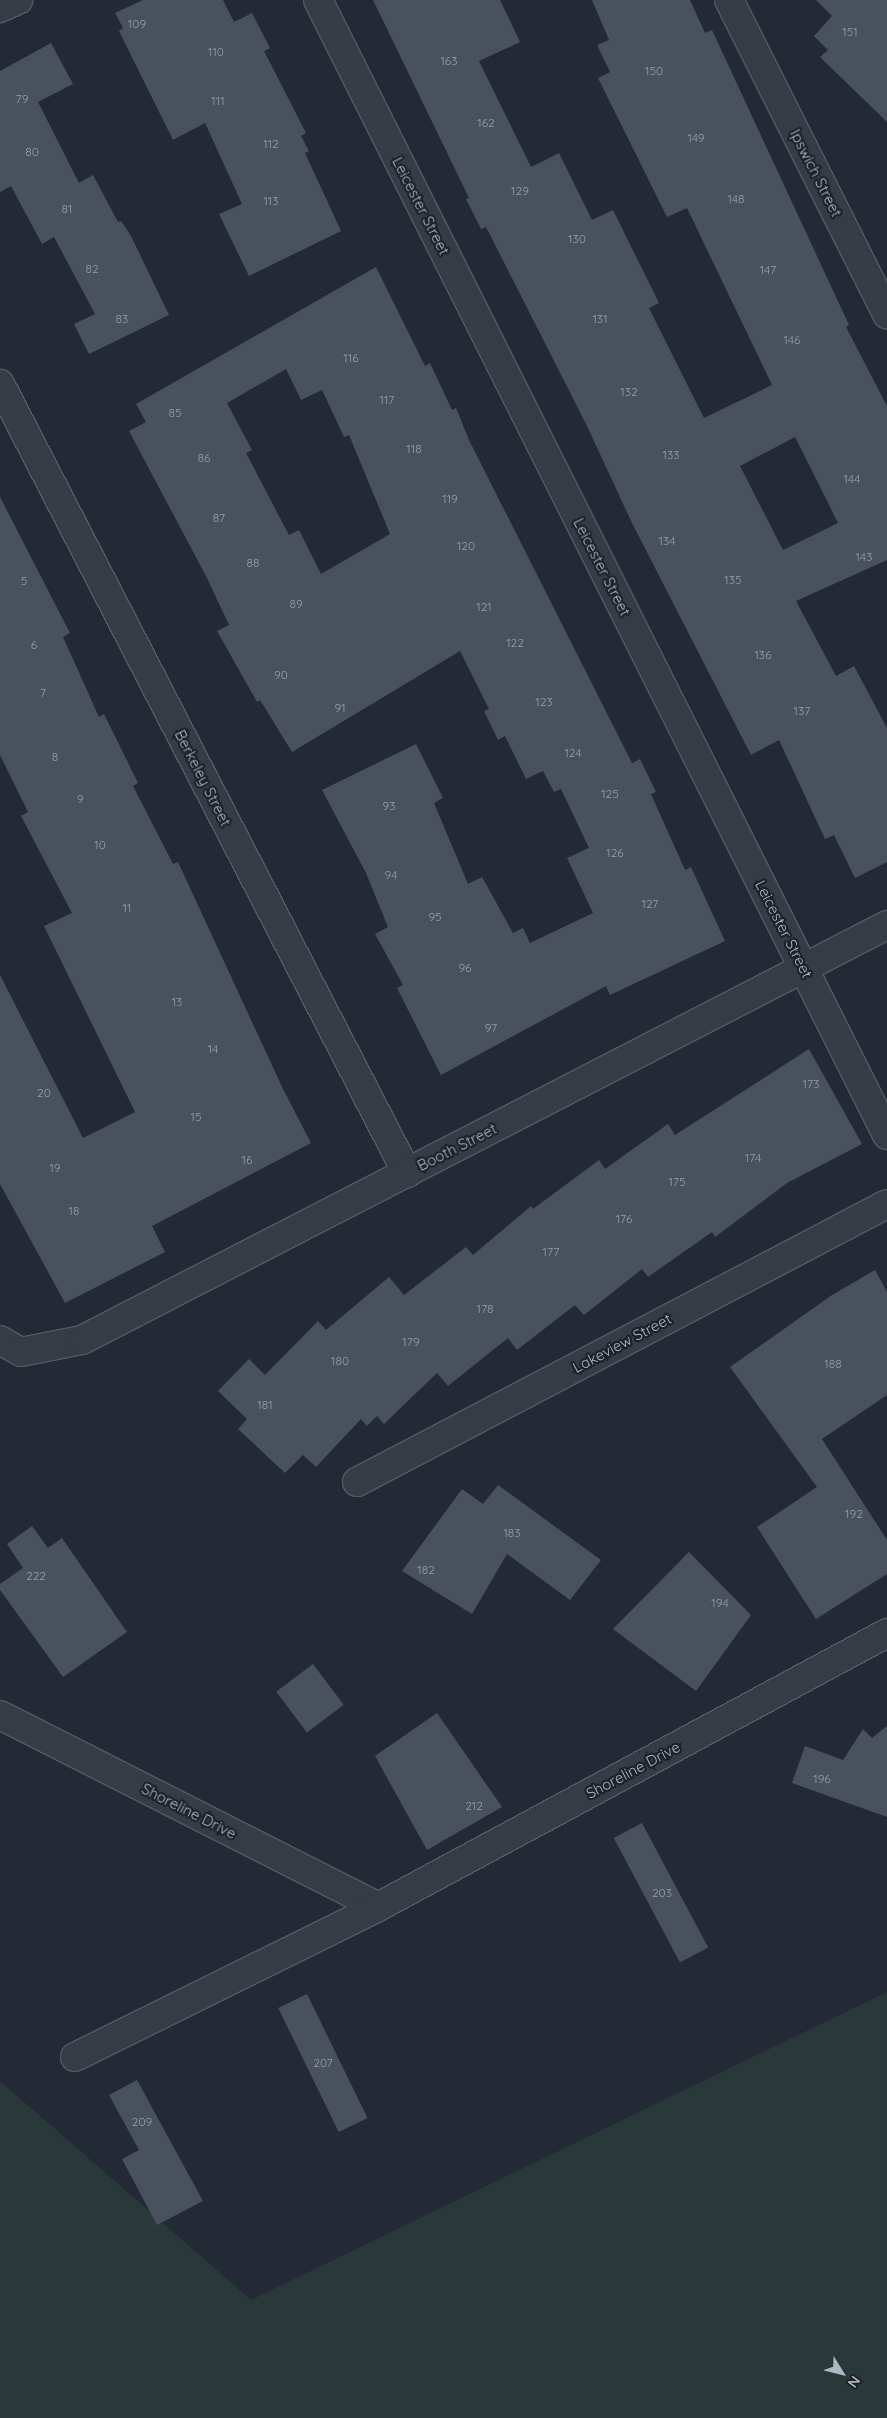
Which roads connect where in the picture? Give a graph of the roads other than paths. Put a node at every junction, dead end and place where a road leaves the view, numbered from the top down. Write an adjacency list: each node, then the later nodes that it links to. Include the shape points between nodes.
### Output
1 (18, 0): 4 (street)
2 (318, 0): 8 (street, Leicester Street)
3 (729, 0): 5 (street, Ipswich Street)
4 (0, 8)
5 (887, 314)
6 (0, 384): 10 (street, Berkeley Street)
7 (887, 925): 8 (street, Booth Street)
8 (804, 969): 9 (street, Leicester Street); 10 (street, Booth Street)
9 (887, 1135)
10 (407, 1173): 12 (street, Booth Street, via 82,1340)
11 (887, 1204): 13 (street, Lakeview Street)
12 (11, 1346)
13 (357, 1482)
14 (887, 1633): 16 (street, Shoreline Drive)
15 (0, 1715): 16 (street, Shoreline Drive)
16 (378, 1907): 17 (street, Shoreline Drive)
17 (75, 2057)

